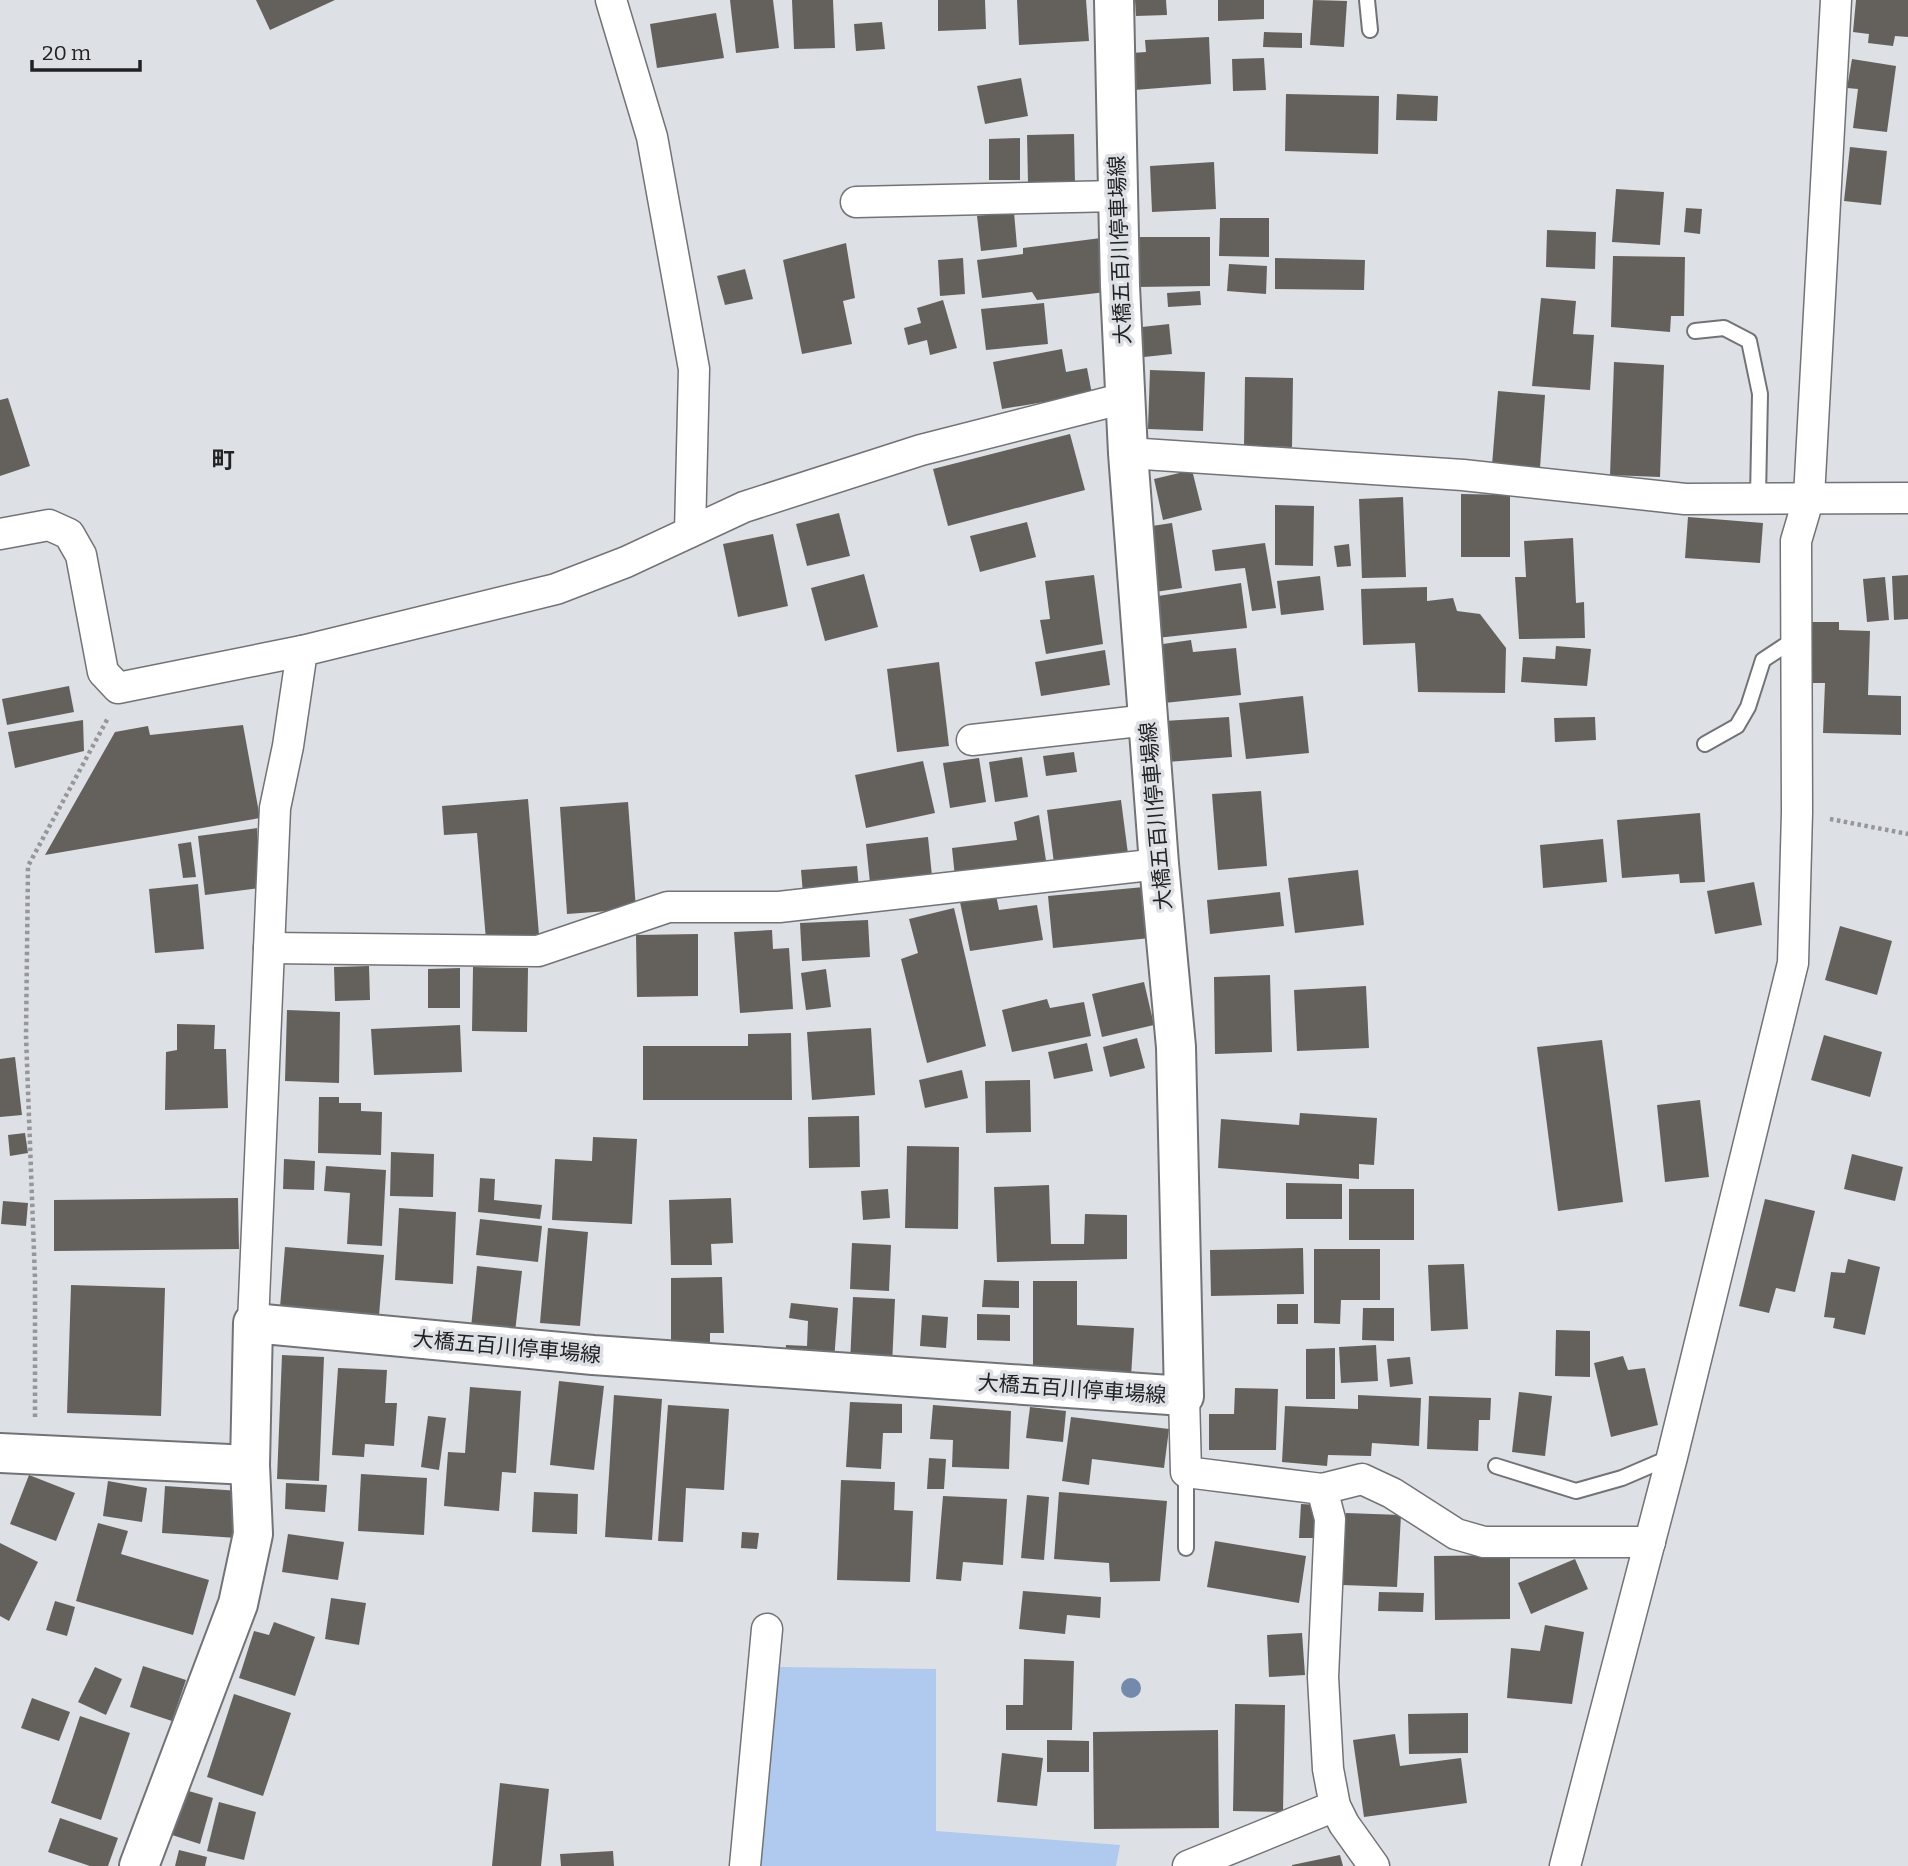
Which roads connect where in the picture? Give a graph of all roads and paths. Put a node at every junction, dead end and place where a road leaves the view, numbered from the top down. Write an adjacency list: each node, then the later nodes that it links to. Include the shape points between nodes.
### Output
1 (611, 0): 14 (street, via 652,137 694,369)
2 (1114, 0): 6 (main road, 大橋五百川停車場線)
3 (1367, 0): 5 (lane)
4 (1836, 0): 11 (street)
5 (1370, 30)
6 (1118, 196): 7 (street); 9 (main road, 大橋五百川停車場線)
7 (856, 202)
8 (1695, 331): 12 (lane, via 1724,328 1749,341 1760,394)
9 (1125, 398): 10 (main road, 大橋五百川停車場線); 14 (street, via 908,454 744,507)
10 (1128, 453): 12 (street, via 1463,475 1685,499); 19 (main road, 大橋五百川停車場線)
11 (1809, 496): 12 (street); 13 (street); 16 (street, via 1796,541)
12 (1758, 498)
13 (1908, 498)
14 (690, 532): 17 (street, via 556,589)
15 (0, 534): 18 (street, via 49,525 69,534 80,555 103,672 118,688)
16 (1796, 638): 21 (lane, via 1763,660 1737,726); 22 (street)
17 (302, 651): 18 (street); 25 (street, via 275,808)
18 (125, 687): 28 (path, via 28,866 26,1035 35,1279)
19 (1148, 720): 20 (street); 24 (main road, 大橋五百川停車場線)
20 (972, 740)
21 (1705, 744)
22 (1797, 812): 23 (path); 29 (street, via 1793,963)
23 (1908, 834)
24 (1159, 864): 25 (street, via 779,907 668,907 538,951); 27 (main road, 大橋五百川停車場線, via 1176,1048)
25 (269, 948): 26 (street)
26 (253, 1323): 27 (main road, 大橋五百川停車場線, via 593,1355); 30 (main road)
27 (1184, 1396): 32 (street)
28 (18, 1455): 30 (main road)
29 (1672, 1457): 31 (lane, via 1576,1491); 34 (street)
30 (250, 1465): 38 (main road, via 253,1534 240,1594)
31 (1496, 1466)
32 (1186, 1472): 33 (street); 35 (lane)
33 (1322, 1489): 34 (street, via 1362,1479 1456,1534 1484,1542); 37 (street, via 1330,1520 1323,1677 1328,1769)
34 (1650, 1542): 42 (street)
35 (1186, 1548)
36 (767, 1629): 39 (street)
37 (1335, 1806): 40 (street); 41 (street)
38 (139, 1866)
39 (745, 1866)
40 (1188, 1866)
41 (1374, 1866)
42 (1565, 1866)

